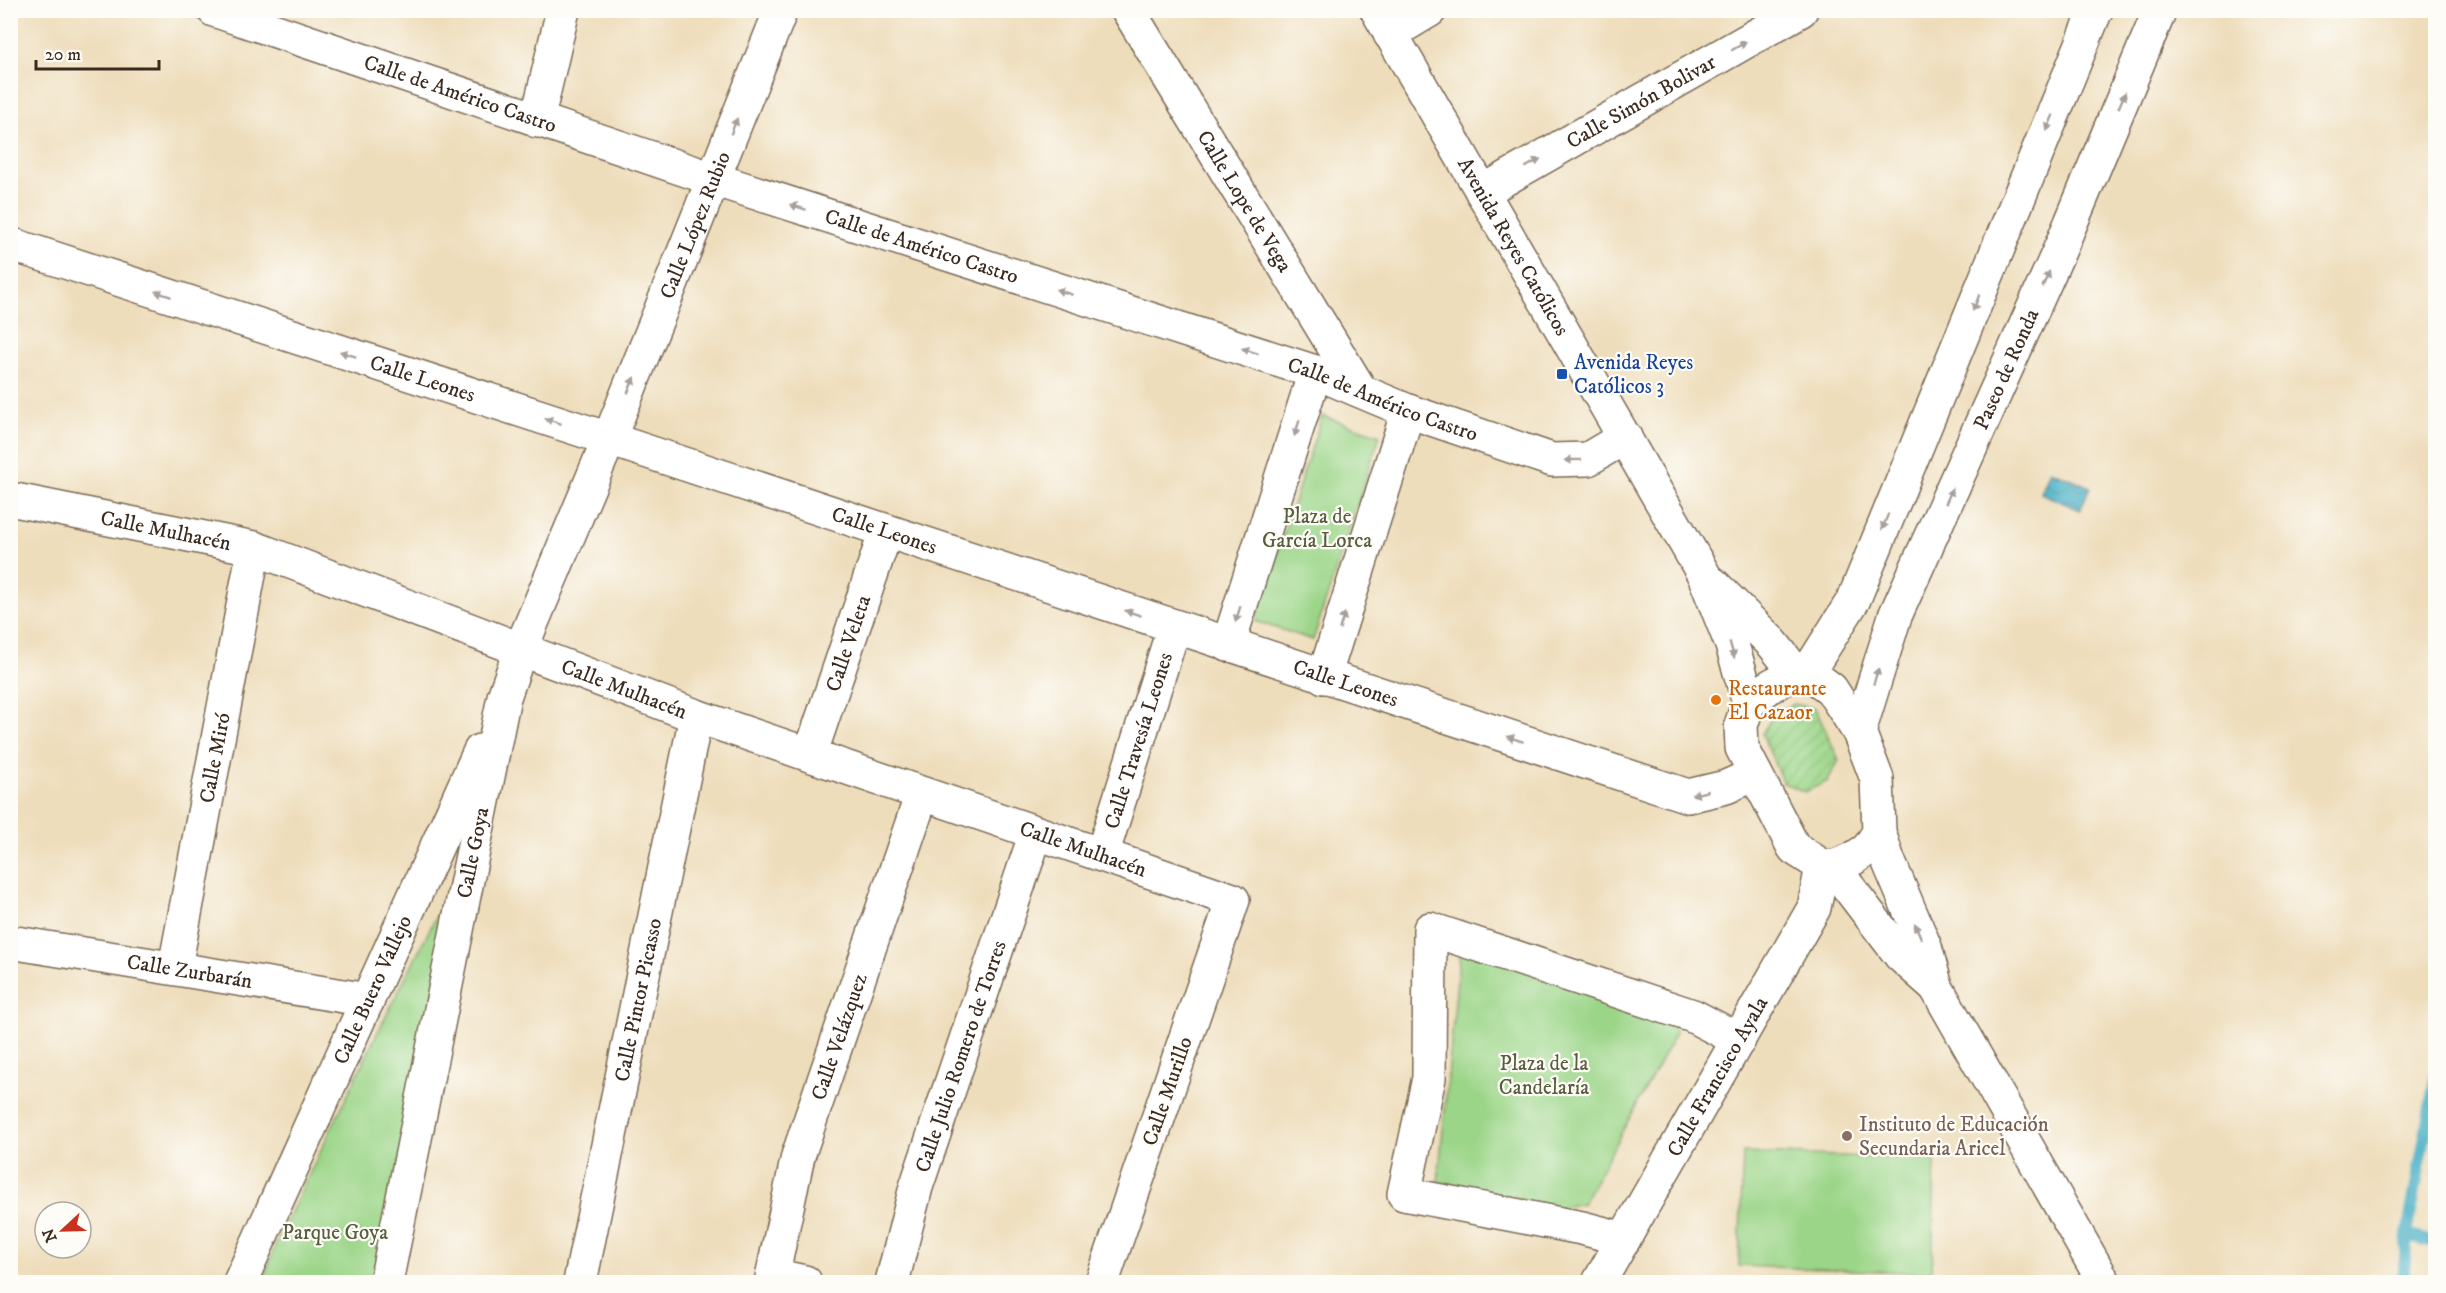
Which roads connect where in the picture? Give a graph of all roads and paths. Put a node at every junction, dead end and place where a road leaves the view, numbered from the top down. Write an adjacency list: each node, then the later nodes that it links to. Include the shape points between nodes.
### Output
1 (214, 10): 10 (street, Calle de Américo Castro)
2 (563, 10): 10 (street)
3 (781, 10): 11 (street, Calle López Rubio, one-way to 3)
4 (1128, 10): 15 (street, Calle Lope de Vega)
5 (1430, 10): 9 (street)
6 (1801, 10): 12 (street, Calle Simón Bolivar, one-way to 6)
7 (2096, 10): 26 (street, one-way to 26, via 1854,599)
8 (2160, 10): 31 (street, Paseo de Ronda, one-way to 8, via 1895,616 2060,249)
9 (1383, 22): 12 (street, Avenida Reyes Católicos)
10 (537, 121): 11 (street, Calle de Américo Castro)
11 (713, 179): 14 (street, Calle de Américo Castro, one-way to 11); 18 (street, Calle López Rubio, one-way to 11)
12 (1482, 192): 17 (street, Avenida Reyes Católicos)
13 (10, 244): 18 (street, Calle Leones, one-way to 13)
14 (1315, 372): 15 (street, Calle de Américo Castro); 24 (street, one-way to 24)
15 (1361, 391): 16 (street, Calle de Américo Castro)
16 (1408, 411): 17 (street, Calle de Américo Castro, one-way to 16, via 1588,459 1552,460); 27 (street, one-way to 16)
17 (1625, 437): 22 (street, Avenida Reyes Católicos)
18 (609, 439): 20 (street, Calle Leones); 25 (street, Calle Goya)
19 (10, 499): 21 (street, Calle Mulhacén)
20 (886, 531): 23 (street, Calle Leones, one-way to 20); 32 (street, Calle Veleta)
21 (254, 548): 25 (street, Calle Mulhacén); 41 (street, Calle Miró)
22 (1704, 575): 26 (street, Avenida Reyes Católicos); 29 (street, Avenida Reyes Católicos, one-way to 29, via 1732,645)
23 (1174, 627): 24 (street, Calle Leones); 37 (street, Calle Travesía Leones)
24 (1228, 645): 27 (street, Calle Leones)
25 (520, 651): 28 (street, Calle Goya); 30 (street, Calle Mulhacén)
26 (1802, 672): 29 (street, via 1772,685); 31 (street, via 1831,689)
27 (1324, 677): 33 (street, Calle Leones, one-way to 27, via 1726,787 1688,796)
28 (504, 698): 43 (street, Calle Buero Vallejo); 48 (street, Calle Goya)
29 (1749, 702): 33 (street, via 1741,725 1742,748)
30 (696, 716): 32 (street, Calle Mulhacén); 49 (street, Calle Pintor Picasso)
31 (1859, 732): 35 (street, via 1877,779)
32 (810, 755): 34 (street, Calle Mulhacén)
33 (1755, 774): 38 (street, via 1794,848)
34 (922, 794): 36 (street, Calle Mulhacén); 46 (street, Calle Velázquez, via 798,1156)
35 (1879, 832): 38 (street, via 1868,849 1851,860); 42 (street, one-way to 35, via 1925,947)
36 (1036, 833): 37 (street, Calle Mulhacén); 51 (street, Calle Julio Romero de Torres, via 916,1187)
37 (1102, 855): 39 (street, Calle Mulhacén)
38 (1828, 866): 42 (street, via 1901,956); 44 (street, Calle Francisco Ayala, via 1814,908)
39 (1233, 900): 52 (street, Calle Murillo)
40 (10, 942): 41 (street, Calle Zurbarán)
41 (175, 967): 43 (street, Calle Zurbarán)
42 (1936, 987): 54 (street)
43 (368, 1000): 47 (street, Calle Buero Vallejo)
44 (1739, 1040): 45 (street, Calle Francisco Ayala); 45 (street, via 1693,1016 1430,929 1429,1078 1404,1194)
45 (1624, 1239): 53 (street, Calle Francisco Ayala)
46 (772, 1279): 50 (street)
47 (240, 1282)
48 (386, 1282)
49 (580, 1282)
50 (805, 1282)
51 (892, 1282)
52 (1102, 1282)
53 (1599, 1282)
54 (2104, 1282)

